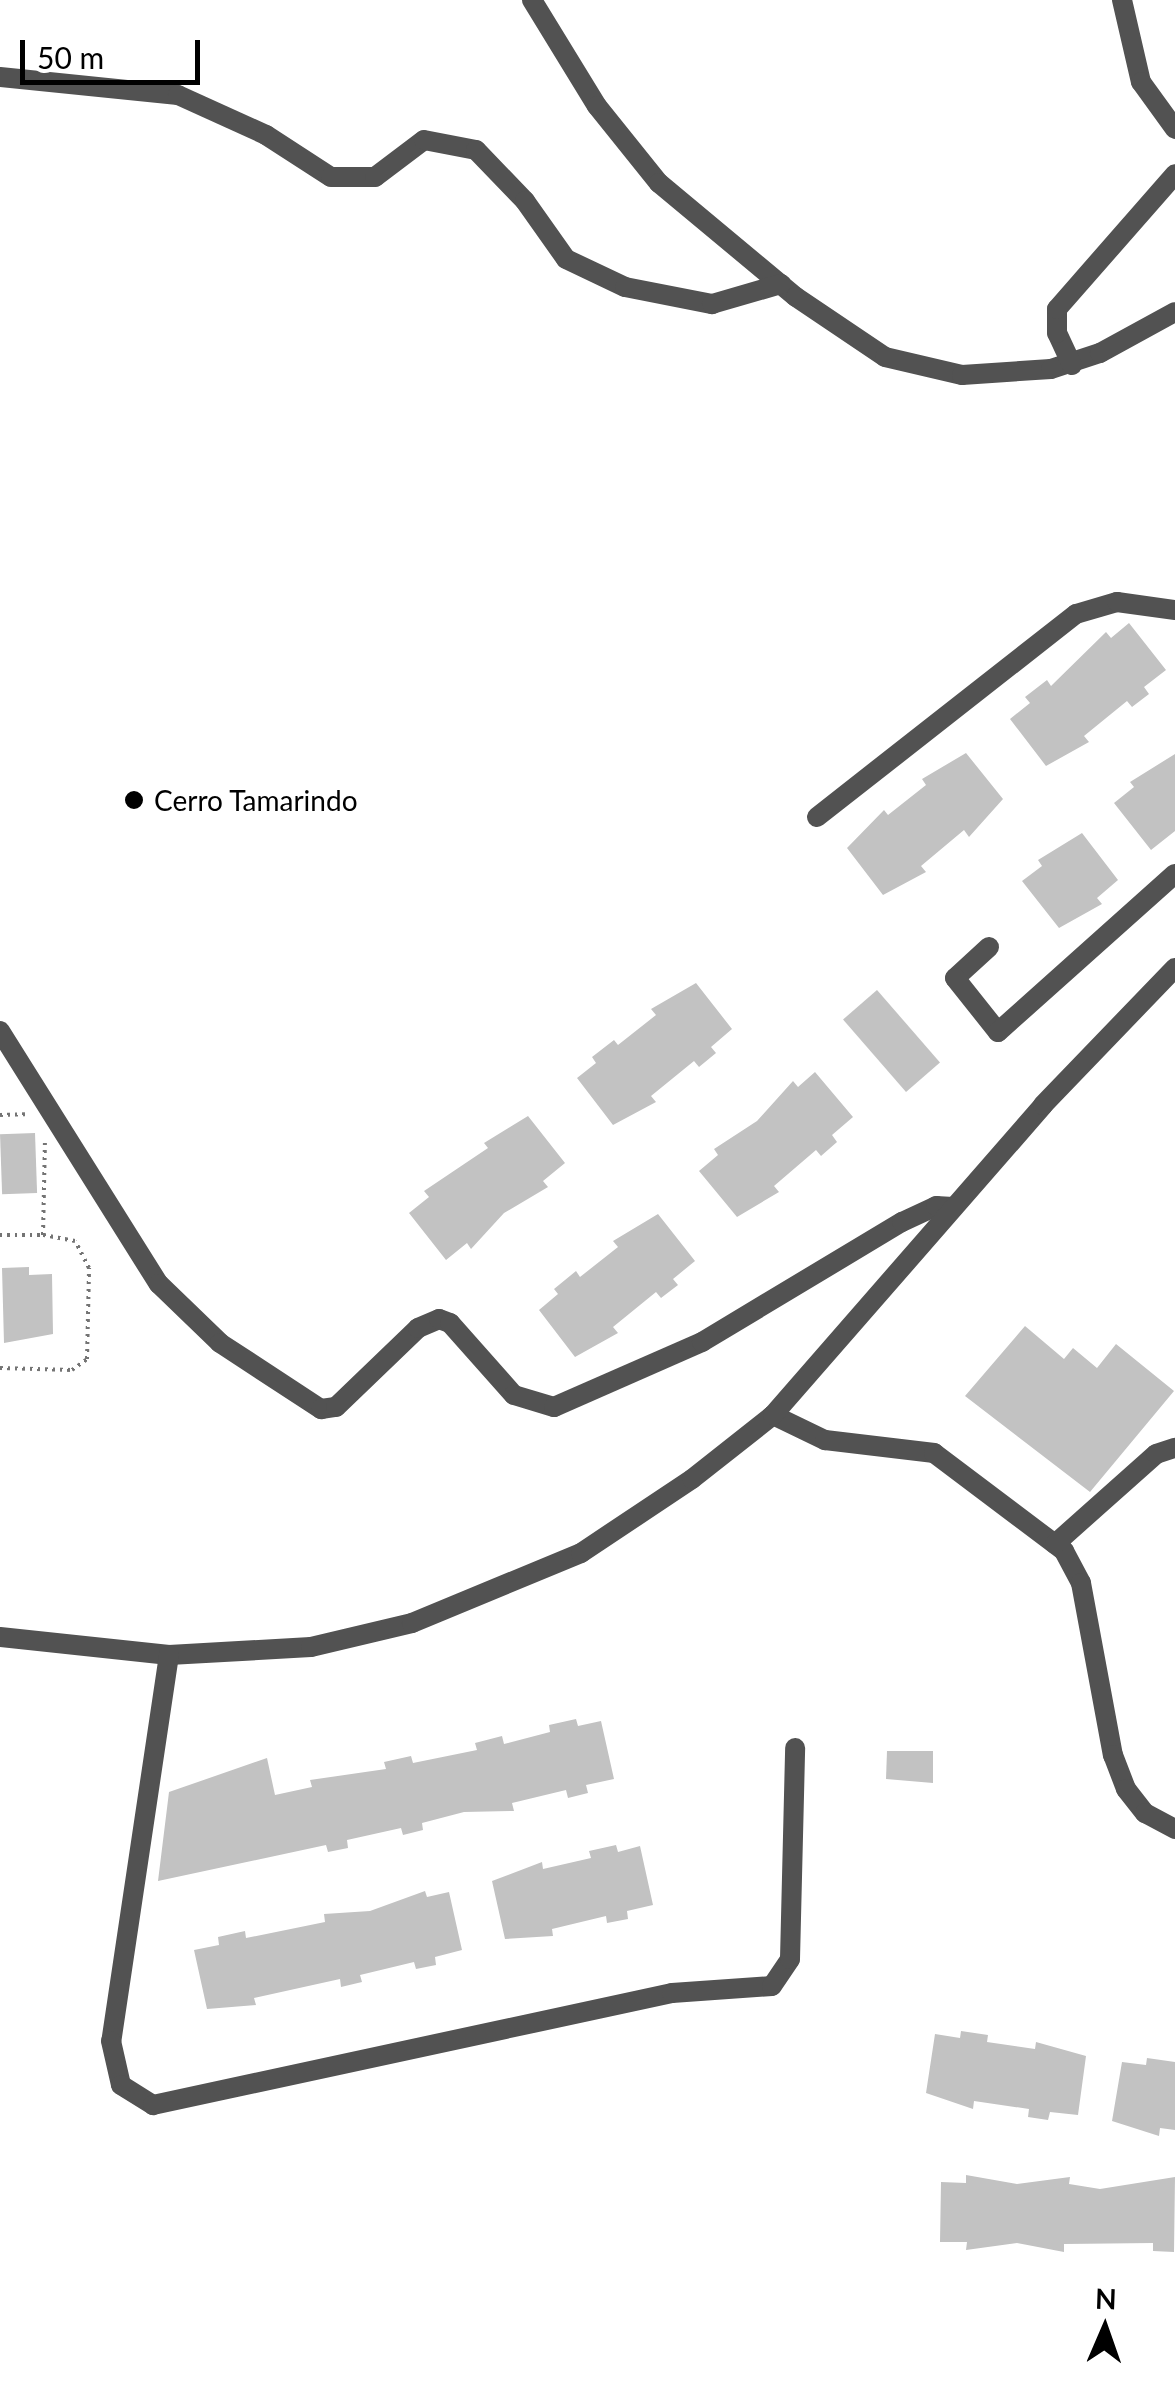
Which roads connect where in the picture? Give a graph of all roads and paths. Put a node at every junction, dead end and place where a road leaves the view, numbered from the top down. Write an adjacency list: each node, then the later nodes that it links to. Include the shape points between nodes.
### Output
1 (532, 0): 6 (street, via 632,154)
2 (1122, 0): 4 (street, via 1141,82)
3 (0, 77): 6 (street, via 178,96 266,134 330,177 375,176 424,140 476,150 526,201 566,260 625,287 712,304)
4 (1175, 129)
5 (1175, 174): 8 (street, via 1057,309 1057,334)
6 (781, 284): 8 (street, via 885,357 922,369 999,377)
7 (1175, 312): 8 (street)
8 (1072, 365)
9 (1175, 610): 10 (street, via 1116,602 1076,614)
10 (817, 817)
11 (1175, 874): 12 (street, via 998,1032 955,978)
12 (988, 947)
13 (1175, 968): 18 (street)
14 (0, 1031): 18 (street, via 158,1284 220,1343 320,1409 336,1406 418,1328 439,1320 450,1323 514,1395 554,1407 702,1342 902,1222 936,1206)
15 (31, 1114): 16 (path)
16 (0, 1115)
17 (45, 1139): 20 (path)
18 (953, 1208): 22 (street)
19 (0, 1235): 20 (path)
20 (43, 1236): 21 (path, via 76,1241 89,1268 87,1358 72,1370)
21 (0, 1368)
22 (772, 1414): 24 (street, via 825,1440 934,1453); 26 (street, via 692,1479 595,1544 463,1605 311,1647)
23 (1175, 1448): 24 (street, via 1156,1454)
24 (1055, 1544): 28 (street, via 1082,1583 1113,1754 1126,1789 1145,1814)
25 (0, 1638): 26 (street)
26 (168, 1656): 27 (street, via 112,2041 122,2084 153,2105 672,1994 772,1986 790,1959)
27 (795, 1748)
28 (1175, 1829)

